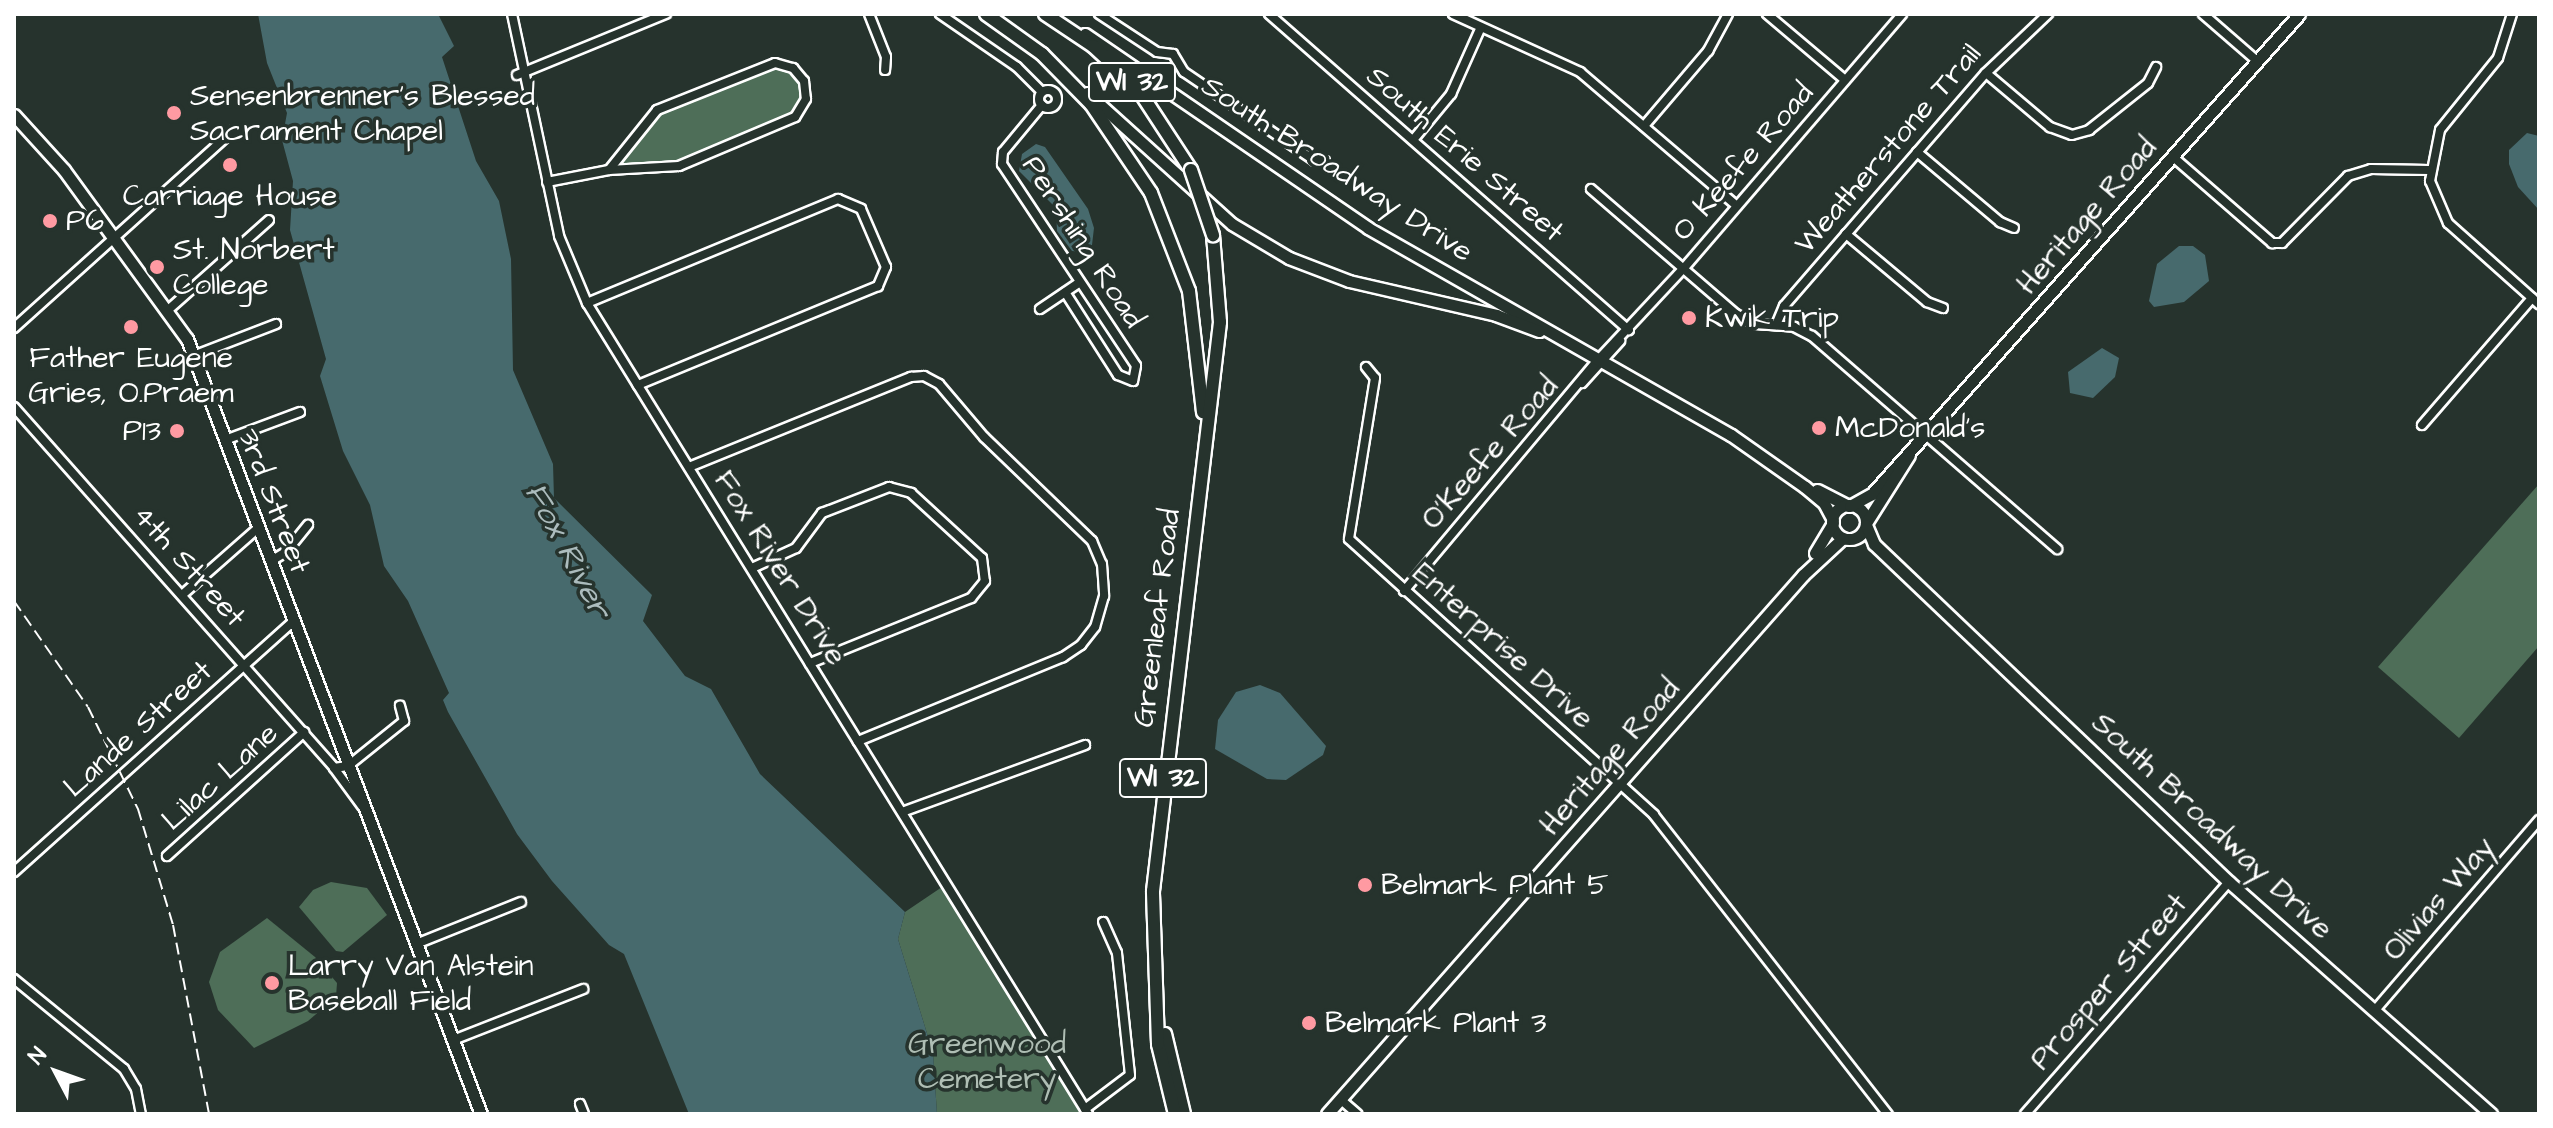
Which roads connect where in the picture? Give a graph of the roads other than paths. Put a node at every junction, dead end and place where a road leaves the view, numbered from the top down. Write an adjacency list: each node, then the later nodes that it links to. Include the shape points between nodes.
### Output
1 (512, 14): 23 (street, Fox River Drive)
2 (664, 14): 23 (street)
3 (869, 14): 20 (street, via 886,57)
4 (940, 14): 25 (street, via 1017,67)
5 (986, 14): 21 (main road, South Broadway Drive / WI 32)
6 (1099, 14): 33 (street, via 1157,52 1173,54 1184,72 1315,161)
7 (1269, 14): 30 (street, South Erie Street)
8 (1453, 14): 17 (street)
9 (1728, 14): 28 (street, via 1708,51)
10 (1767, 14): 24 (street)
11 (1902, 14): 24 (street, O Keefe Road)
12 (2048, 14): 22 (street, Weatherstone Trail)
13 (2203, 14): 18 (street)
14 (2299, 14): 18 (main road, Heritage Road)
15 (2512, 14): 35 (street, via 2498,58 2440,130)
16 (1047, 15): 55 (main road, South Broadway Drive, via 1121,56 1368,228); 66 (main road, WI 32, bridge, via 1093,46 1136,86 1191,170 1213,235 1220,322)
17 (1481, 27): 28 (street, via 1570,66); 30 (street, via 1451,94)
18 (2256, 60): 32 (main road, Heritage Road)
19 (2156, 67): 22 (street, via 2148,83 2101,121 2072,135 2050,127)
20 (885, 70)
21 (1059, 70): 55 (main road, South Broadway Drive, via 1194,192 1270,249 1329,275 1496,315); 66 (main road, WI 32, via 1122,144 1175,244 1196,322)
22 (1986, 73): 31 (street, Weatherstone Trail)
23 (521, 74): 36 (street, Fox River Drive)
24 (1845, 80): 38 (street, O Keefe Road)
25 (1042, 92): 26 (street); 26 (street, via 1051,91 1057,99 1051,107)
26 (1042, 105): 44 (street, Pershing Road, via 1003,152 1002,164)
27 (14, 115): 42 (main road, 3rd Street)
28 (1644, 126): 38 (street)
29 (233, 131): 42 (street)
30 (1413, 140): 54 (street, South Erie Street)
31 (1917, 152): 40 (street); 41 (street, Weatherstone Trail)
32 (2172, 156): 35 (street, via 2272,243 2282,243 2348,176 2371,169); 64 (main road, Heritage Road)
33 (1325, 161)
34 (609, 170): 34 (street, via 679,166 790,120 804,106 804,81 793,68 775,63 657,110); 36 (street)
35 (2429, 170): 46 (street, via 2436,204 2448,223)
36 (547, 182): 47 (street, Fox River Drive, via 568,265)
37 (1591, 189): 43 (street)
38 (1737, 206): 43 (street, O Keefe Road)
39 (269, 220): 50 (street)
40 (2014, 228)
41 (1846, 234): 48 (street, via 1927,302); 52 (street, Weatherstone Trail, via 1784,306)
42 (115, 239): 50 (main road, 3rd Street); 53 (street)
43 (1683, 269): 52 (street, via 1744,319); 54 (street, O Keefe Road)
44 (1077, 284): 45 (street); 45 (street, Pershing Road, via 1136,366 1137,378 1122,380)
45 (1065, 292): 49 (street)
46 (2536, 301): 63 (street)
47 (587, 303): 60 (street, Fox River Drive); 60 (street, via 838,199 856,203 886,272 876,288)
48 (1943, 308)
49 (1040, 309)
50 (168, 310): 57 (main road, 3rd Street)
51 (276, 324): 57 (street)
52 (1776, 325): 64 (street, via 1812,336)
53 (14, 328)
54 (1629, 330): 56 (street, O Keefe Road)
55 (1558, 337): 58 (main road, South Broadway Drive)
56 (1620, 340): 58 (street, O'Keefe Road)
57 (193, 356): 65 (main road, 3rd Street)
58 (1601, 362): 69 (main road, South Broadway Drive, via 1731,435); 81 (street, O'Keefe Road)
59 (1366, 367): 81 (street, Enterprise Drive, via 1375,378 1347,530 1355,548)
60 (638, 385): 68 (street, Fox River Drive)
61 (14, 407): 82 (street, 4th Street)
62 (300, 412): 65 (street)
63 (2422, 425)
64 (1927, 434): 67 (main road, Heritage Road); 76 (street)
65 (225, 440): 74 (main road, 3rd Street)
66 (1204, 443): 105 (main road, Greenleaf Road / WI 32, via 1156,842)
67 (1911, 451): 70 (main road, Heritage Road, via 1891,467 1869,498); 72 (main road, Heritage Road)
68 (689, 467): 78 (street, Fox River Drive); 88 (street, via 911,377 935,380 969,421 1087,532 1104,576 1100,616 1089,636 1063,657)
69 (1805, 487): 70 (main road, South Broadway Drive); 71 (main road, South Broadway Drive, via 1824,503)
70 (1849, 506): 71 (main road); 72 (main road, via 1862,511)
71 (1833, 522): 75 (main road); 80 (main road, Heritage Road)
72 (1866, 524): 75 (main road, via 1859,536); 79 (main road, South Broadway Drive, via 1874,544)
73 (308, 525): 77 (street, via 286,552)
74 (258, 528): 77 (main road, 3rd Street); 82 (street)
75 (1846, 538): 79 (main road, South Broadway Drive); 80 (main road, Heritage Road)
76 (2057, 549)
77 (271, 561): 83 (main road, 3rd Street)
78 (752, 568): 84 (street, Fox River Drive); 84 (street, via 796,548 822,513 889,487 911,493 968,544 986,568 976,594)
79 (1904, 571): 99 (main road, South Broadway Drive)
80 (1803, 575): 93 (main road, Heritage Road)
81 (1404, 591): 93 (street, Enterprise Drive)
82 (182, 595): 85 (street, 4th Street)
83 (293, 622): 85 (street, Lande Street); 91 (main road, 3rd Street)
84 (810, 663): 88 (street, Fox River Drive)
85 (245, 665): 87 (street, 4th Street); 98 (street, Lande Street)
86 (400, 706): 91 (street, via 404,721)
87 (304, 732): 90 (street, 4th Street); 97 (street, Lilac Lane)
88 (858, 741): 95 (street, Fox River Drive)
89 (1085, 745): 95 (street)
90 (328, 757): 91 (street, 4th Street); 92 (street, 4th Street)
91 (348, 766): 92 (street); 94 (main road, 3rd Street)
92 (334, 768): 94 (street, 4th Street)
93 (1620, 782): 108 (main road, Heritage Road); 118 (street, Enterprise Drive, via 1668,832)
94 (363, 807): 102 (main road, 3rd Street)
95 (902, 812): 110 (street, Fox River Drive)
96 (2539, 820): 106 (street, Olivias Way)
97 (167, 856)
98 (14, 872)
99 (2229, 882): 106 (main road, South Broadway Drive); 119 (street, Prosper Street)
100 (521, 902): 102 (street)
101 (1103, 922): 110 (street, via 1117,953 1130,1075)
102 (416, 944): 107 (main road, 3rd Street)
103 (14, 979): 111 (street, via 124,1069 136,1089)
104 (583, 989): 107 (street)
105 (1157, 992): 114 (main road, Greenleaf Road / WI 32, via 1161,1063); 115 (main road, Greenleaf Road / WI 32)
106 (2375, 1010): 120 (main road, South Broadway Drive)
107 (453, 1040): 112 (main road, 3rd Street)
108 (1340, 1099): 116 (main road, Heritage Road); 117 (street)
109 (580, 1104): 113 (street)
110 (1086, 1112)
111 (141, 1114)
112 (481, 1114)
113 (584, 1114)
114 (1175, 1114)
115 (1184, 1114)
116 (1327, 1114)
117 (1357, 1114)
118 (1888, 1114)
119 (2025, 1114)
120 (2491, 1114)

